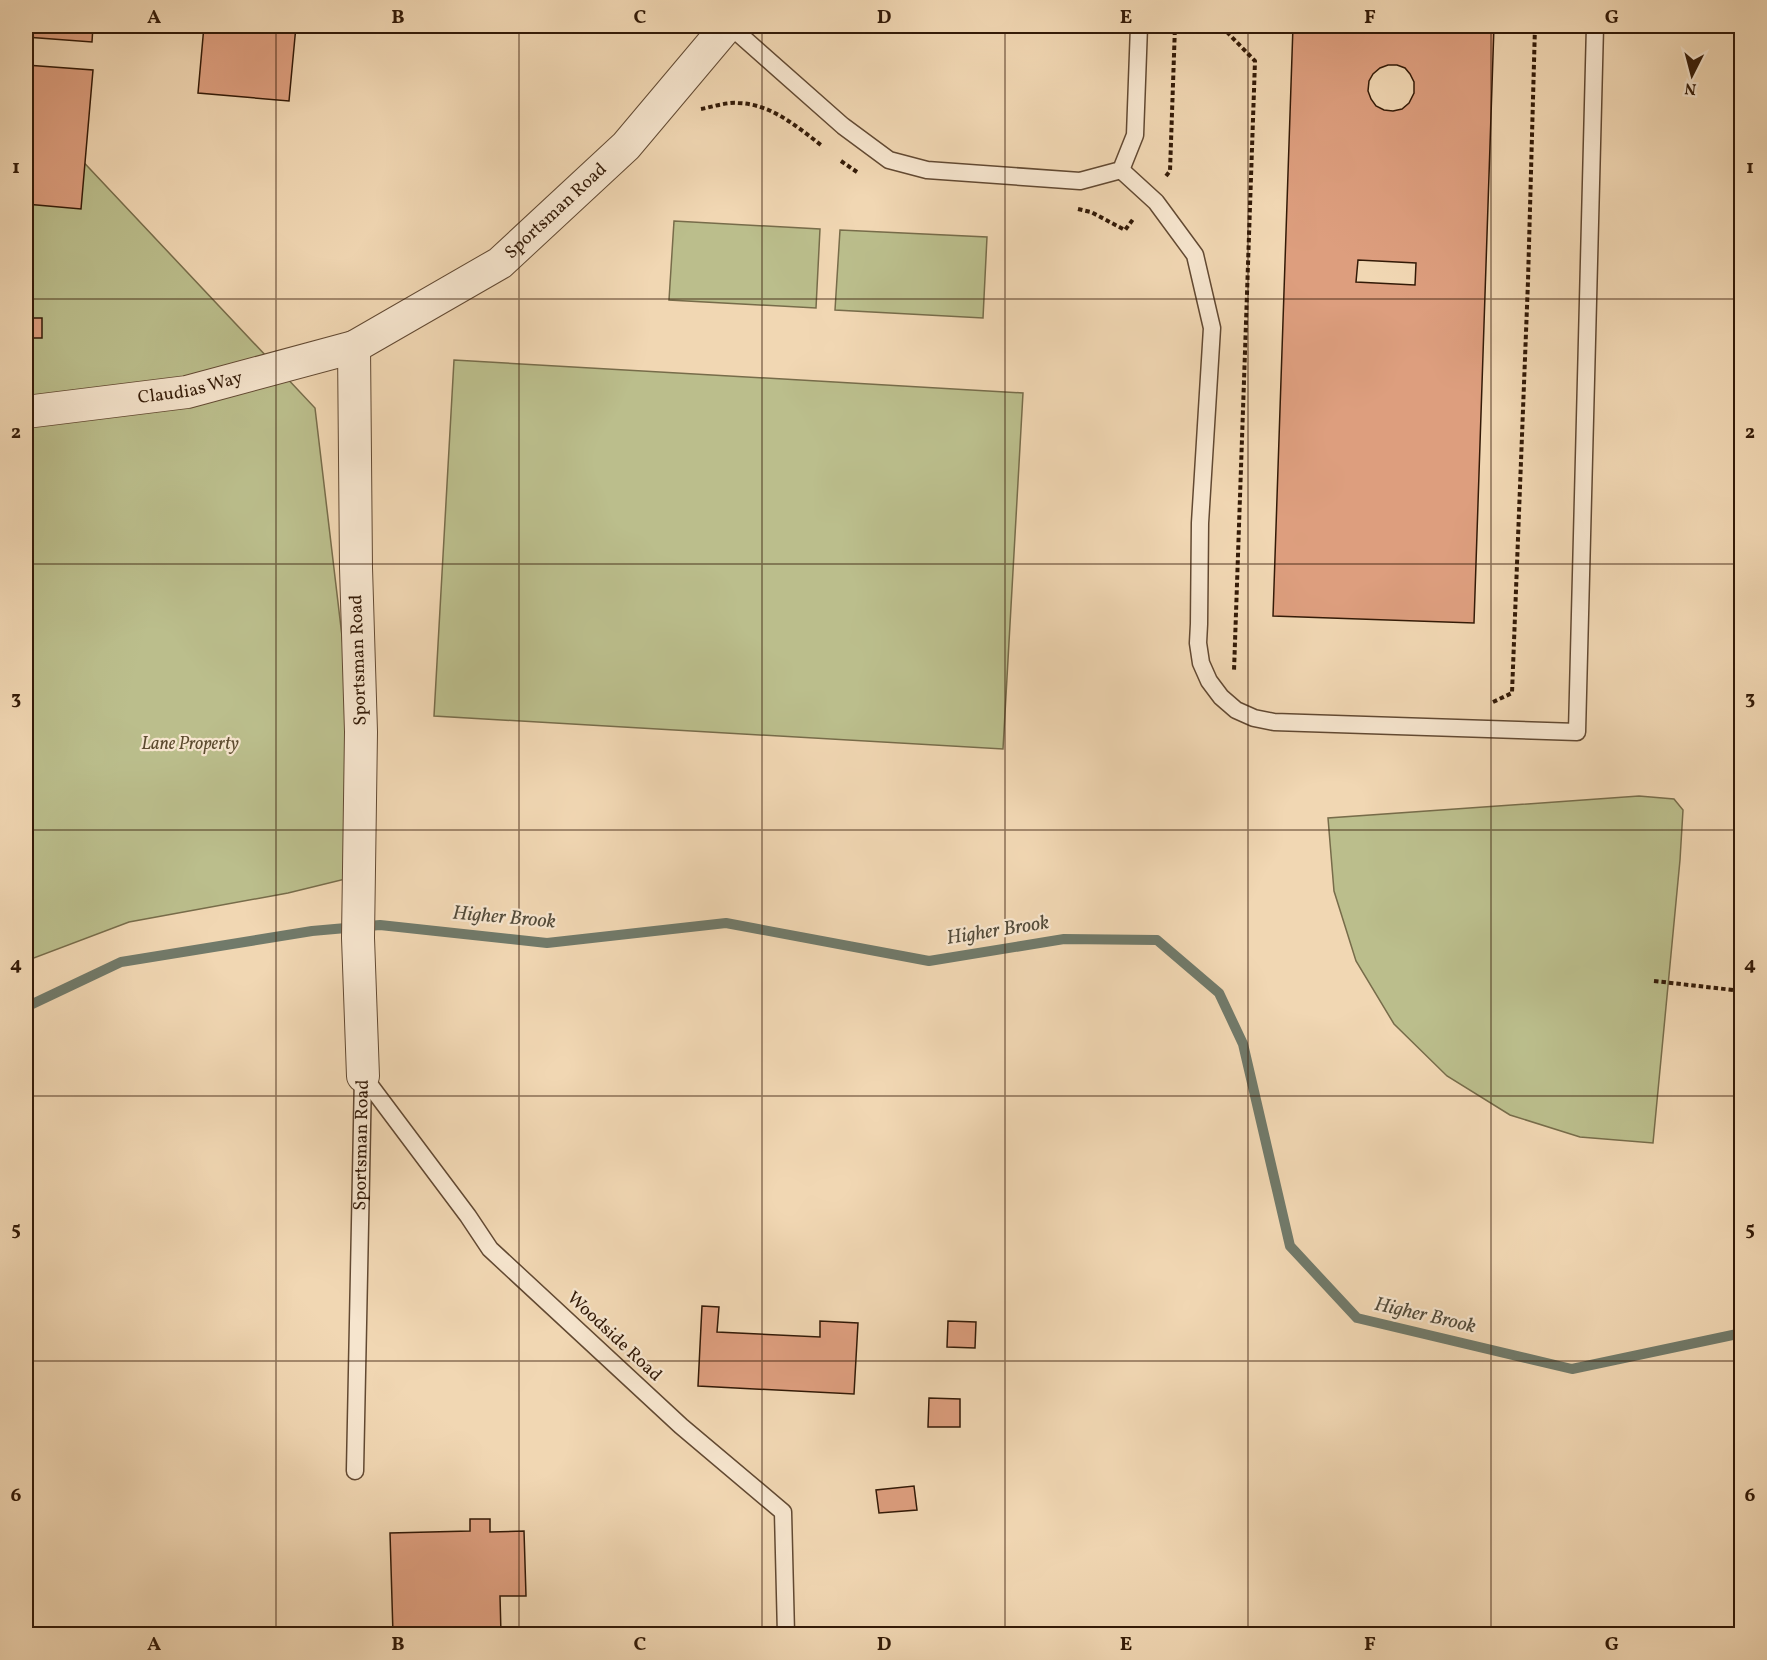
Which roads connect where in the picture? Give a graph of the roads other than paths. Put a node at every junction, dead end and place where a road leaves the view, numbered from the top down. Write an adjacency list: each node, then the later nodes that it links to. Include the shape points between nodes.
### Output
1 (728, 26): 4 (lane, via 843,126 889,160 927,170 1080,181); 5 (street, Sportsman Road, via 626,146 500,263)
2 (1139, 26): 4 (lane, via 1135,135)
3 (1595, 26): 4 (lane, via 1577,732 1274,722 1236,710 1221,697 1201,663 1198,643 1200,523 1212,328 1195,255 1150,197)
4 (1121, 170)
5 (354, 347): 6 (street, Claudias Way, via 187,392); 7 (street, Sportsman Road, via 361,732 358,926)
6 (26, 412)
7 (363, 1076): 8 (lane, Sportsman Road); 9 (lane, Woodside Road, via 490,1249 681,1426 783,1512)
8 (355, 1471)
9 (786, 1635)

